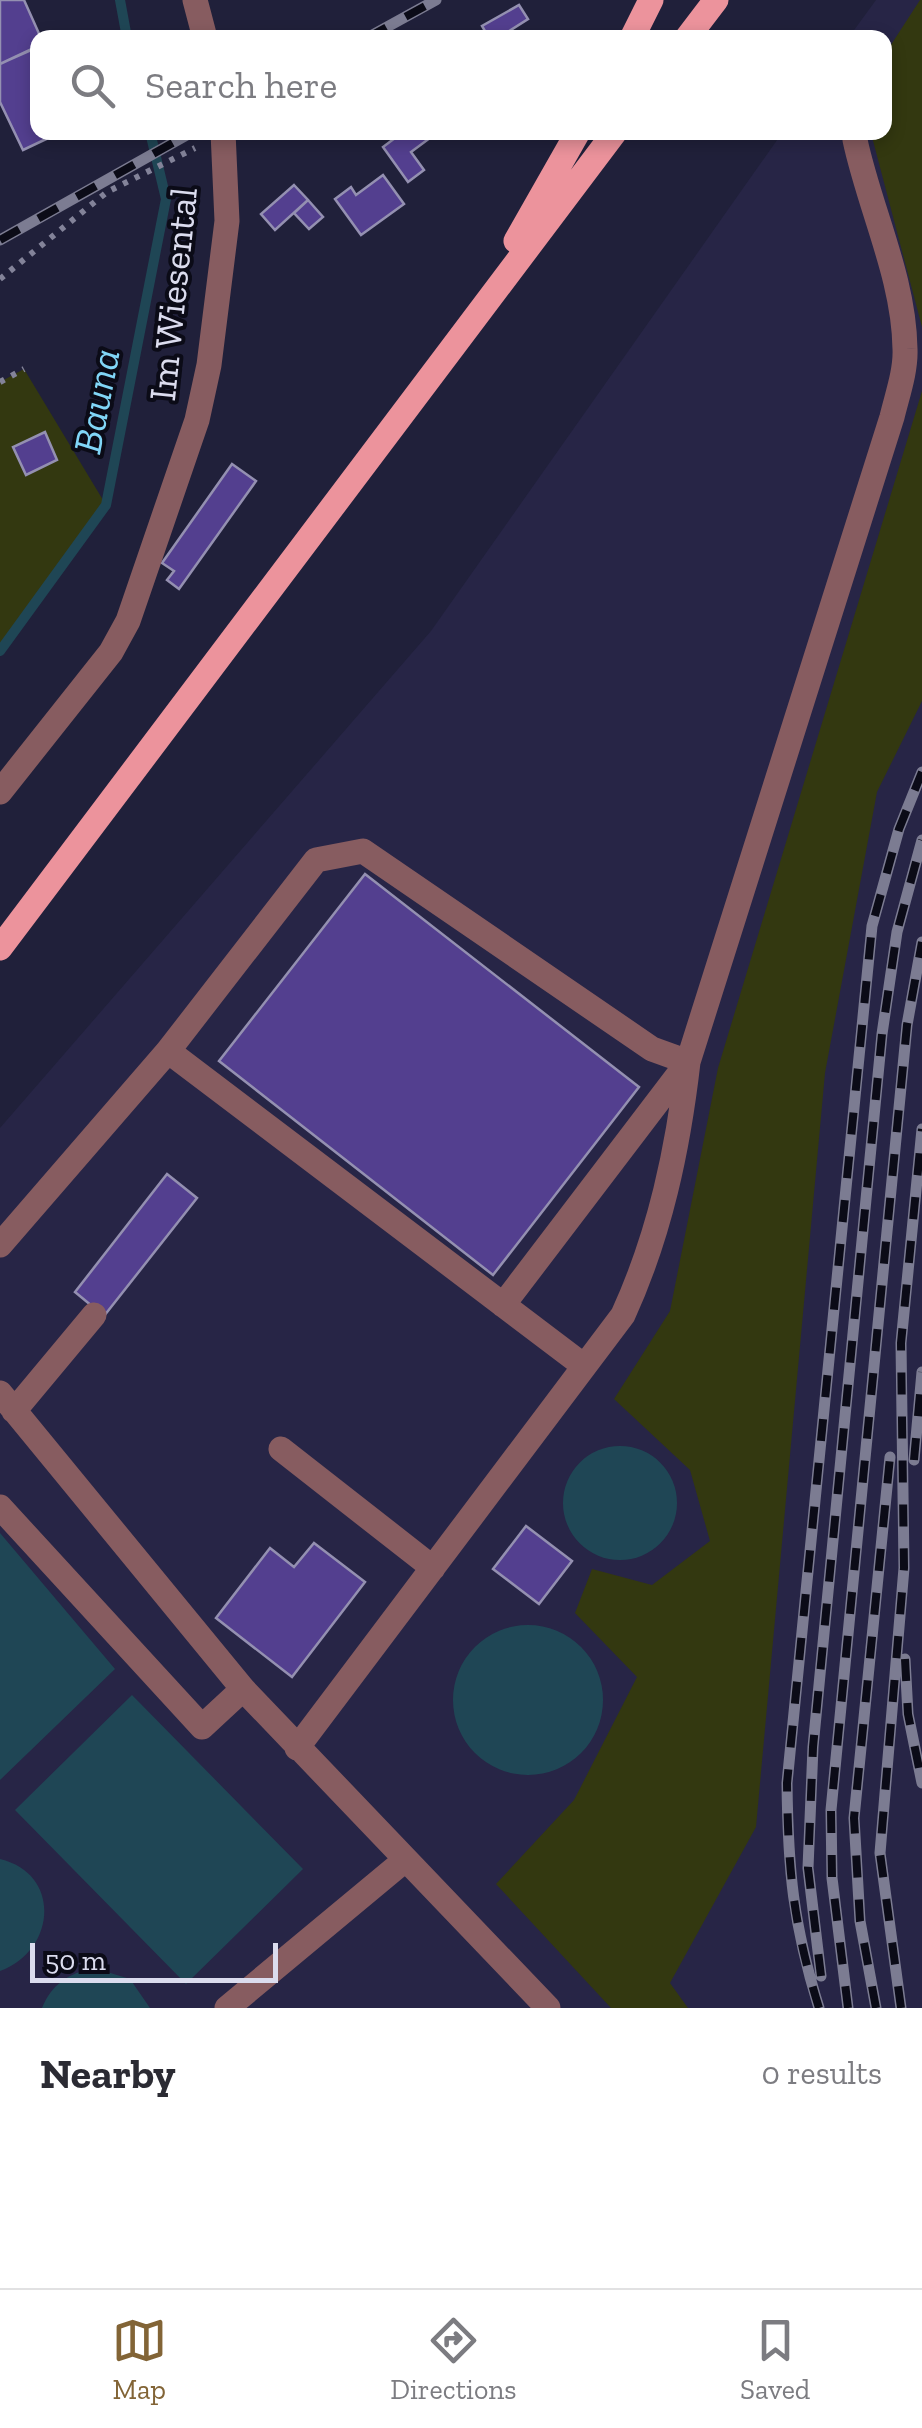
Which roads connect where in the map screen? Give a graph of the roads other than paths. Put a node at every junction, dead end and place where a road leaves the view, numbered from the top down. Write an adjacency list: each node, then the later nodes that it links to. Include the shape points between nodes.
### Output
1 (195, 0): 4 (street)
2 (651, 0): 5 (main road)
3 (716, 0): 6 (main road)
4 (204, 30)
5 (636, 30)
6 (694, 30)
7 (213, 140): 12 (street, Im Wiesental, via 226,222 197,420 128,621)
8 (573, 140): 11 (main road)
9 (609, 140): 11 (main road)
10 (855, 140): 15 (street, via 868,202 897,280 906,352 892,417)
11 (468, 326): 13 (main road)
12 (0, 792)
13 (0, 948)
14 (168, 1051): 15 (street, via 316,860 363,851 652,1049); 16 (street); 17 (street)
15 (688, 1062): 17 (street); 19 (street, via 678,1153 638,1283)
16 (0, 1245)
17 (503, 1305): 19 (street)
18 (94, 1315): 20 (street)
19 (584, 1366): 23 (street)
20 (7, 1402): 24 (street)
21 (281, 1449): 23 (street)
22 (0, 1507): 24 (street, via 202,1728)
23 (433, 1568): 25 (street)
24 (243, 1689): 25 (street)
25 (297, 1748): 26 (street)
26 (404, 1860): 27 (street); 28 (street)
27 (227, 2008)
28 (548, 2008)

